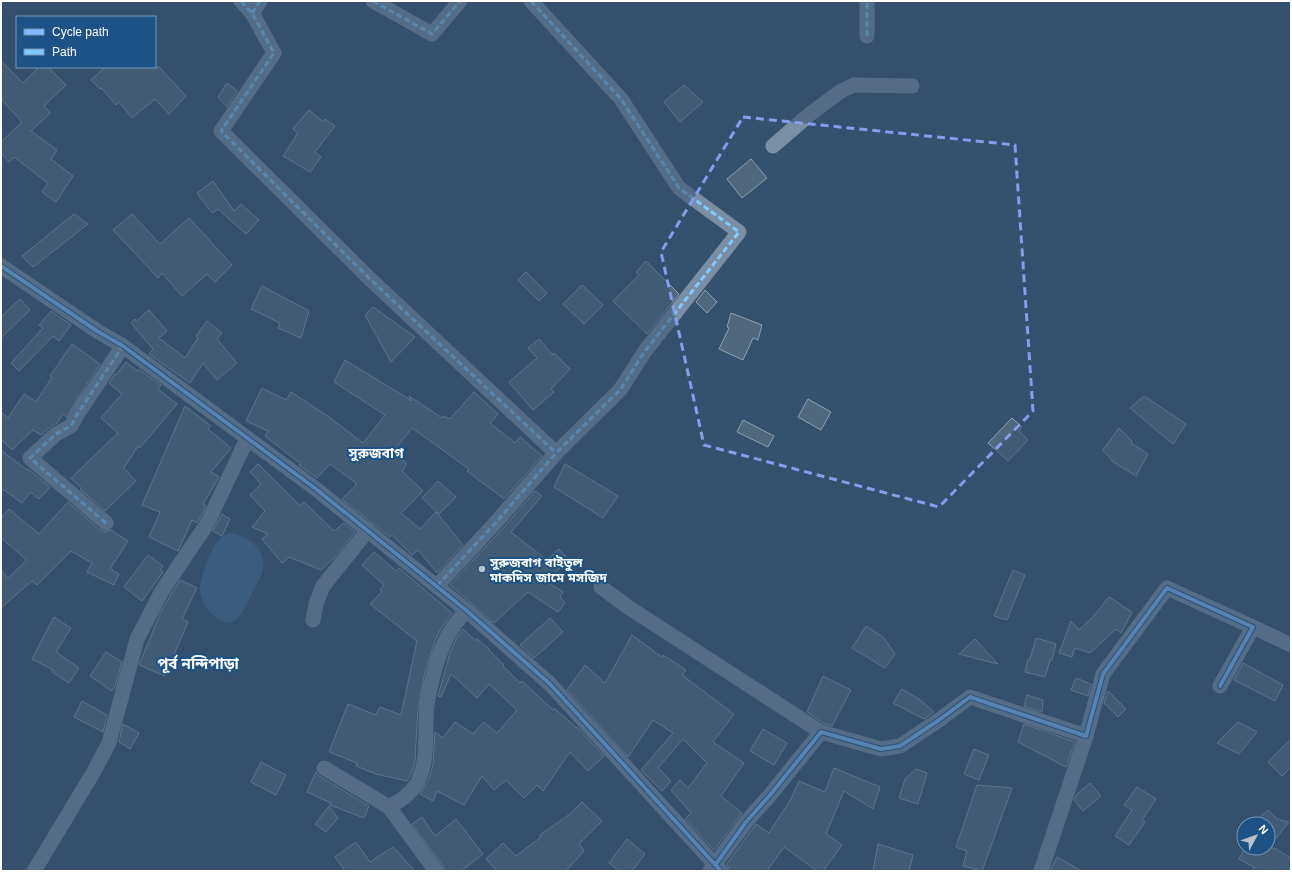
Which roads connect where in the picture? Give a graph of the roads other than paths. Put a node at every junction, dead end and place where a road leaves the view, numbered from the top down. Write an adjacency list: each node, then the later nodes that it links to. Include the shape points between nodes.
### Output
1 (241, 1): 6 (street)
2 (373, 1): 3 (street, via 432,34)
3 (460, 1)
4 (530, 1): 13 (street, via 621,99 679,188 739,232 645,351 620,390)
5 (867, 1): 7 (street)
6 (256, 7): 13 (street, via 274,53 221,131 370,279)
7 (867, 36)
8 (912, 86): 9 (street, via 854,85 827,101)
9 (773, 146)
10 (1, 266): 11 (street, via 96,331)
11 (123, 346): 12 (street); 14 (street, via 71,426 56,434 30,458)
12 (247, 439): 15 (street); 28 (street, via 207,524 162,591 137,639 109,743)
13 (556, 453): 16 (street)
14 (106, 523)
15 (368, 530): 16 (street); 19 (street, via 323,586)
16 (437, 586): 18 (street)
17 (601, 587): 23 (street)
18 (466, 610): 26 (street, via 449,633 438,660 428,700 422,771 408,795); 27 (street, via 550,684)
19 (313, 620)
20 (1253, 627): 21 (street); 22 (street); 24 (street, via 1167,588 1103,674)
21 (1291, 645)
22 (1220, 686)
23 (821, 732): 24 (street, via 881,749 900,746 970,697); 27 (street, via 746,822)
24 (1086, 736): 30 (street)
25 (324, 768): 26 (street)
26 (389, 807): 29 (street)
27 (716, 869)
28 (34, 871)
29 (436, 871)
30 (1041, 871)

